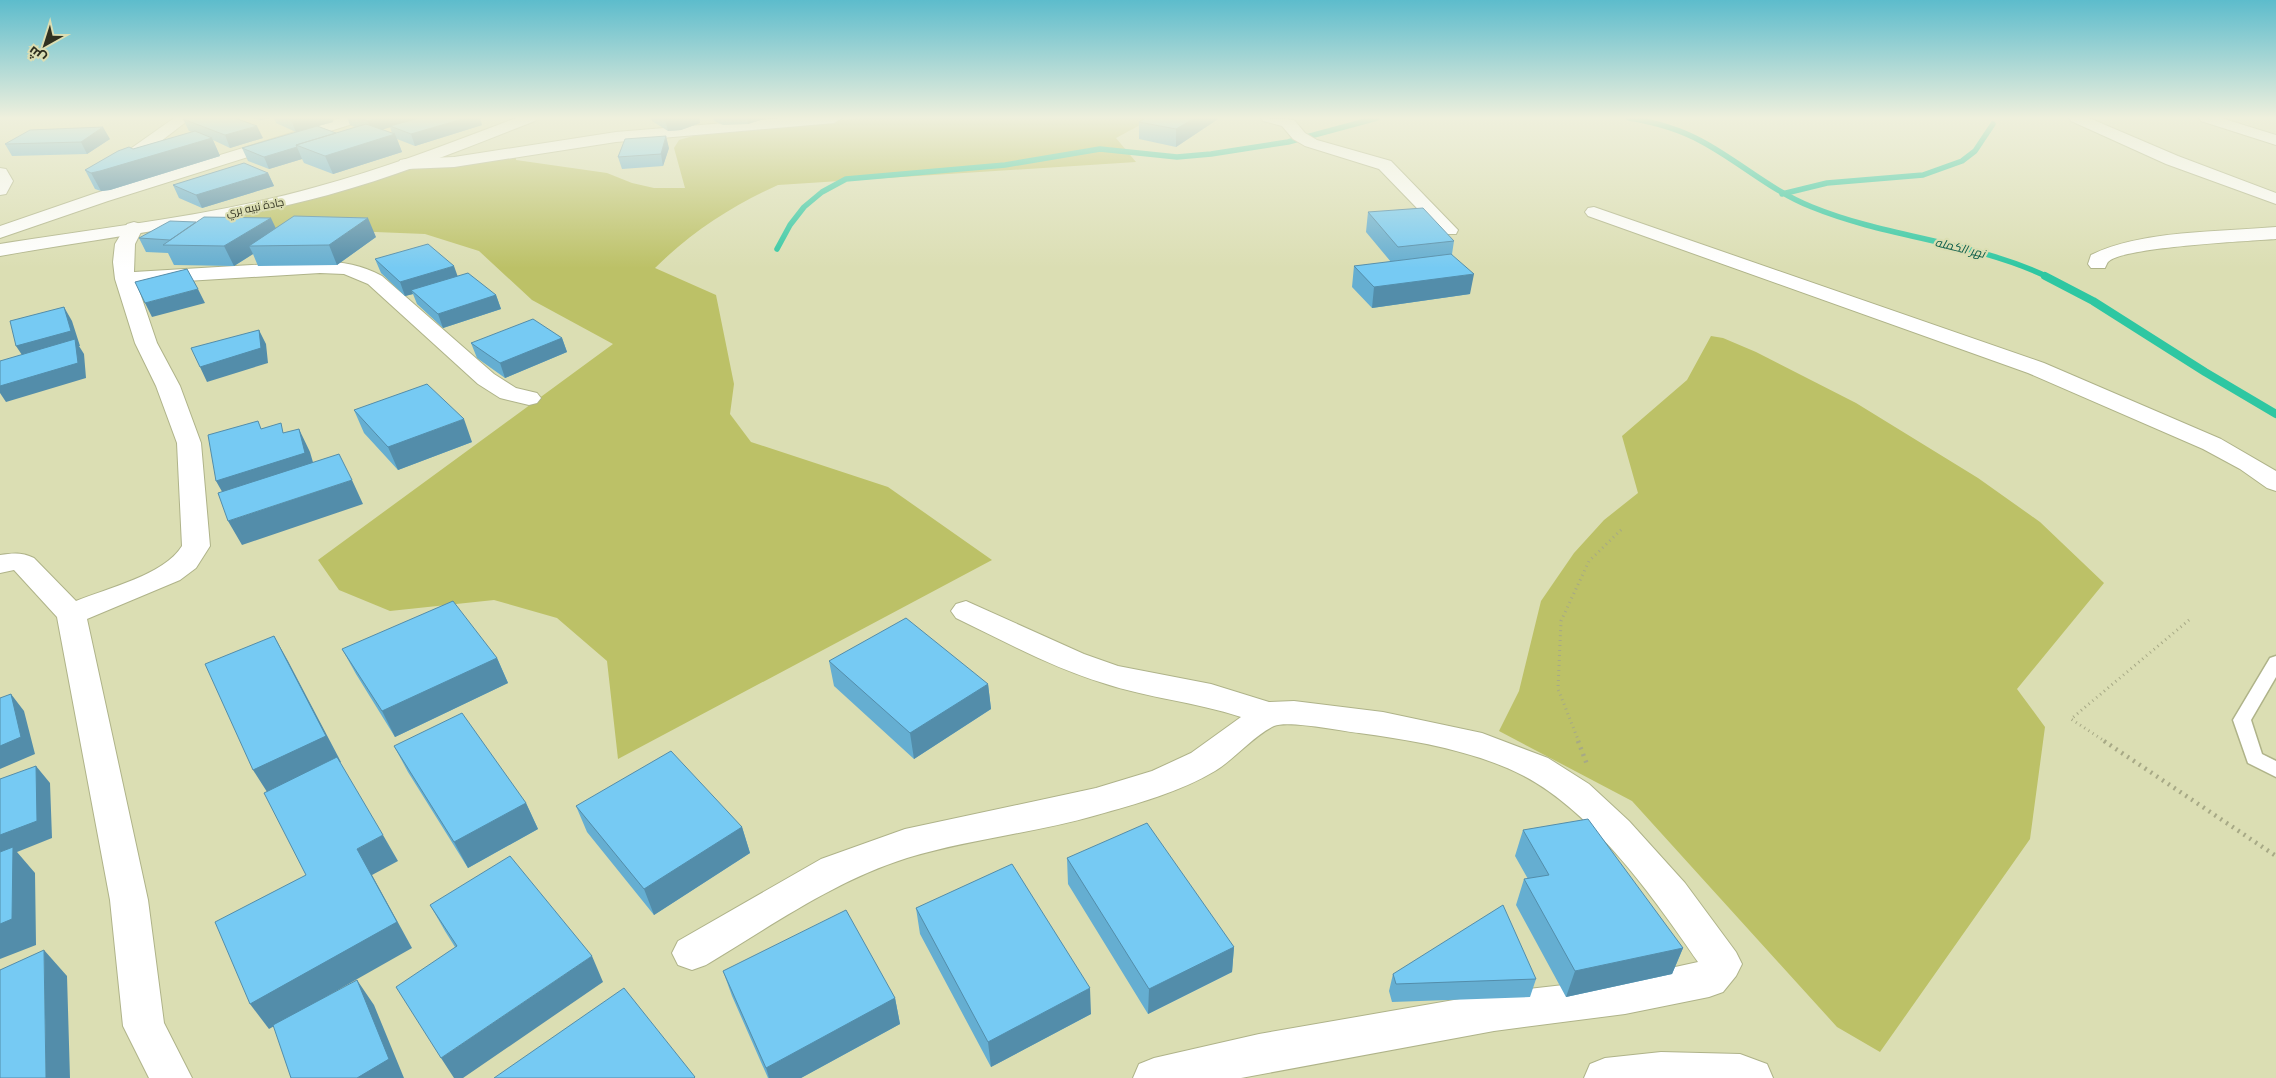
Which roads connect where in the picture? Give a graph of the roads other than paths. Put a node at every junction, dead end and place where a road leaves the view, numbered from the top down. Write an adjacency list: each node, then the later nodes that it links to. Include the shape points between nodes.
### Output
1 (113, 168): 10 (street, via 67,196)
2 (194, 168): 13 (street)
3 (392, 168): 11 (street, جادة نبيه بري, via 293,199)
4 (1388, 168): 12 (street)
5 (2194, 168): 8 (street)
6 (0, 173): 7 (street, via 4,181)
7 (0, 190)
8 (2276, 199)
9 (1594, 212): 19 (street, via 2036,368 2212,444 2250,464)
10 (0, 225)
11 (134, 228): 15 (street, جادة نبيه بري); 17 (street, via 125,244)
12 (1449, 230)
13 (0, 232)
14 (2276, 233): 16 (street, via 2132,246 2104,254 2098,259)
15 (0, 250)
16 (2098, 264)
17 (125, 279): 18 (street, via 320,267 360,272 375,280 486,379 508,393); 22 (street, via 146,343 168,386 189,443 196,546 186,562 170,574)
18 (529, 398)
19 (2276, 483)
20 (0, 564): 22 (street, via 10,561 24,564)
21 (966, 611): 24 (street, via 1074,662 1115,676 1211,695)
22 (71, 614): 27 (street, via 129,900 144,1026)
23 (2276, 662): 25 (lane, via 2242,720 2254,758)
24 (1268, 714): 26 (street, via 1203,762 1164,780 1087,804 905,844 834,870); 28 (street, via 1294,712 1383,724 1482,745 1536,767 1577,793 1600,815 1672,894 1722,964 1709,979 1625,996 1494,1012 1259,1054)
25 (2276, 770)
26 (692, 953)
27 (171, 1078)
28 (1154, 1078)
29 (1605, 1078): 30 (street, via 1661,1072 1740,1074)
30 (1752, 1078)

